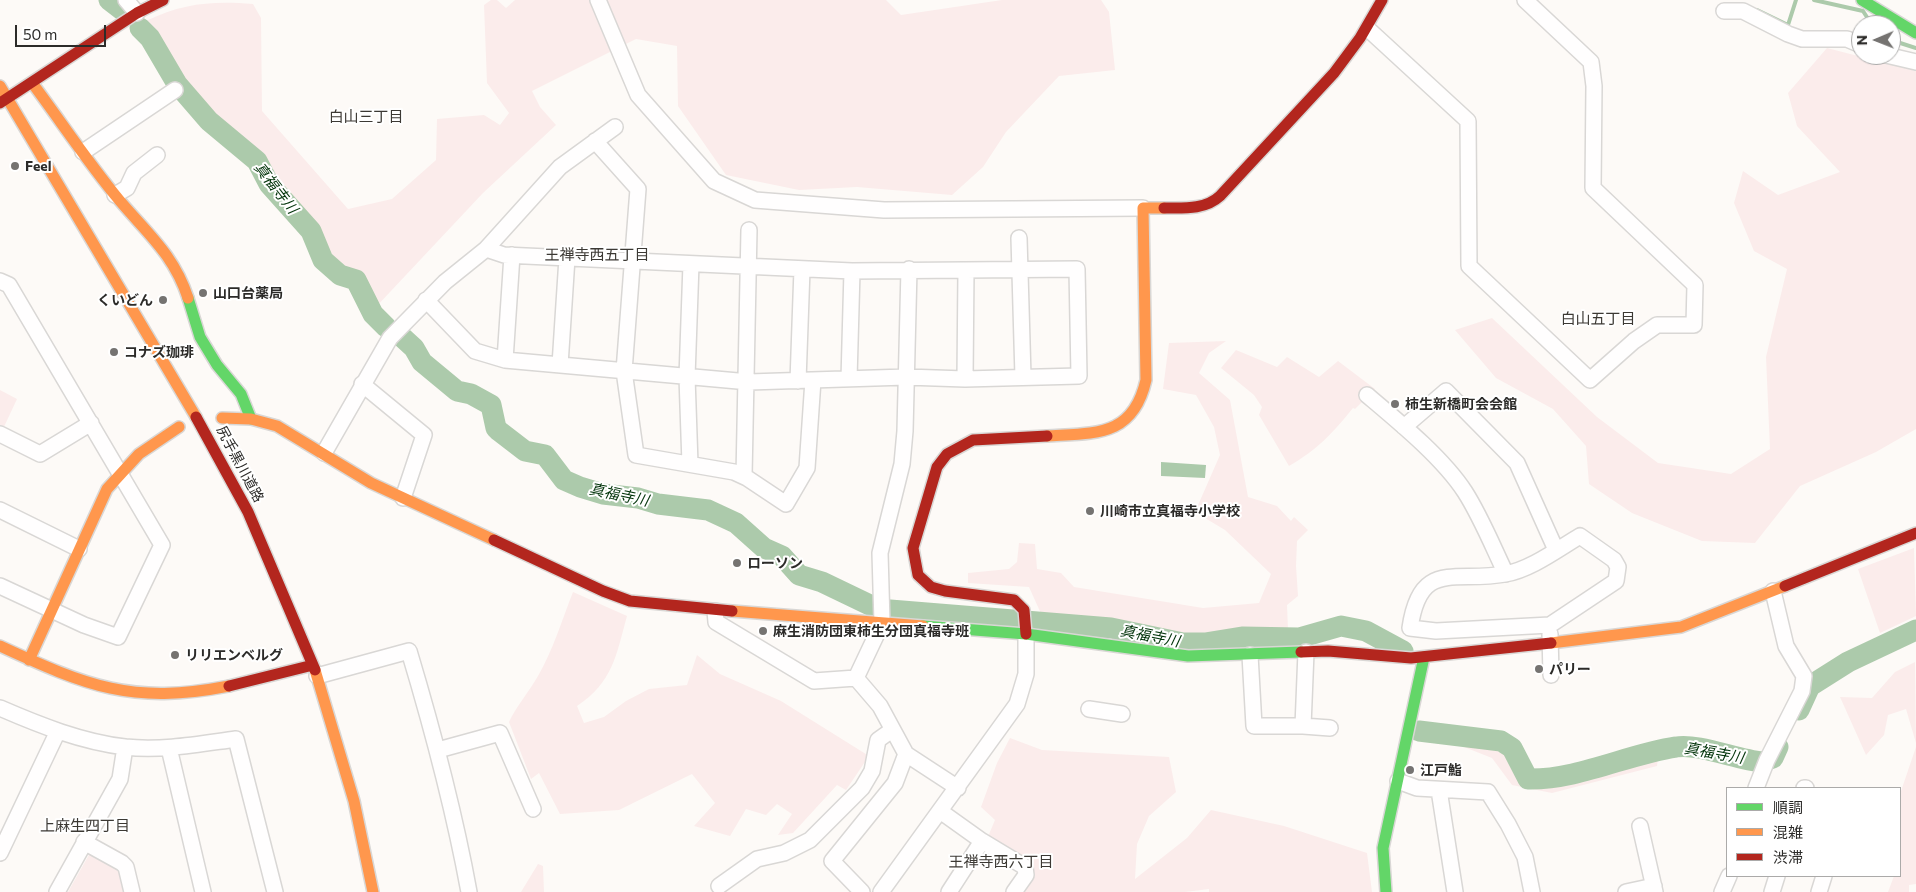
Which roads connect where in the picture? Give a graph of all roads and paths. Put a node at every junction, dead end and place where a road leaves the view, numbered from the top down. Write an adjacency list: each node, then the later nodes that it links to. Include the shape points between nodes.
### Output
1 (126, 0): 8 (street)
2 (163, 0): 8 (street)
3 (598, 0): 23 (street, via 638,95 714,181 755,200 884,210)
4 (1382, 0): 9 (street)
5 (1525, 0): 9 (street, via 1591,62 1594,86 1593,188 1695,285 1694,325 1657,325 1590,380 1470,266 1468,121)
6 (1862, 0): 10 (street)
7 (1724, 11): 11 (street, via 1743,11 1802,39)
8 (137, 13): 14 (street)
9 (1368, 29): 23 (street, via 1318,93 1212,204 1188,208)
10 (1916, 33)
11 (1851, 41)
12 (1901, 58): 13 (street)
13 (1916, 62)
14 (33, 84): 17 (street); 20 (street)
15 (0, 86): 17 (street, 尻手黒川道路)
16 (175, 90): 20 (street)
17 (4, 101): 80 (street, 尻手黒川道路, via 228,472 262,541)
18 (615, 127): 19 (street)
19 (595, 141): 26 (street, via 560,167); 29 (street, via 638,189)
20 (83, 152): 22 (street)
21 (156, 156): 22 (street, via 134,174 127,188)
22 (115, 195): 52 (street, via 161,245 177,271 200,336 217,365 241,394)
23 (1147, 208): 73 (street, via 1146,380 1138,407 1120,425 1101,433 973,440 958,446 937,468 913,548 918,575 931,586 945,591 1014,600 1026,613)
24 (749, 230): 31 (street)
25 (1019, 238): 35 (street)
26 (486, 250): 27 (street); 38 (street)
27 (512, 255): 28 (street); 39 (street)
28 (567, 258): 29 (street); 40 (street)
29 (631, 261): 30 (street); 41 (street)
30 (691, 264): 31 (street); 42 (street)
31 (748, 267): 32 (street); 48 (street)
32 (802, 269): 36 (street); 47 (street)
33 (909, 269): 34 (street); 36 (street); 43 (street)
34 (966, 270): 35 (street); 46 (street)
35 (1020, 270): 44 (street); 44 (street, via 1077,269 1079,376)
36 (852, 271): 45 (street)
37 (0, 281): 53 (street, via 9,285)
38 (426, 300): 39 (street, via 475,351); 49 (street, via 390,338)
39 (504, 360): 40 (street)
40 (560, 365): 41 (street)
41 (624, 371): 42 (street); 58 (street, via 636,455)
42 (687, 377): 48 (street); 58 (street)
43 (906, 377): 45 (street); 46 (street); 71 (street, via 902,464 880,553)
44 (1023, 377): 46 (street)
45 (849, 379): 47 (street)
46 (966, 379)
47 (806, 380): 48 (street); 60 (street, via 807,468 786,504)
48 (745, 382): 60 (street)
49 (362, 384): 57 (street); 61 (street, via 424,435)
50 (1367, 396): 55 (street)
51 (222, 418): 52 (street)
52 (251, 419): 57 (street, via 277,426)
53 (91, 423): 56 (street, via 40,454); 59 (street)
54 (179, 427): 59 (street, via 140,451)
55 (1404, 427): 65 (street, via 1446,391 1517,463); 66 (street, via 1466,493)
56 (0, 434)
57 (324, 453): 61 (street, via 371,483)
58 (690, 464): 60 (street)
59 (118, 472): 64 (street); 70 (street, via 162,545 138,598 118,637)
60 (744, 476)
61 (403, 498): 69 (street, via 622,599)
62 (0, 510): 64 (street)
63 (1916, 533): 68 (street)
64 (79, 549): 70 (street)
65 (1556, 550): 66 (street); 72 (street, via 1580,536 1614,560 1618,574 1616,581)
66 (1506, 574): 72 (street, via 1438,578 1419,594 1410,628 1436,631)
67 (0, 586): 70 (street)
68 (1773, 591): 74 (street, via 1681,627); 95 (street, via 1786,646 1804,676 1802,691)
69 (715, 610): 71 (street); 82 (street, via 716,622 814,681)
70 (52, 611): 79 (street)
71 (882, 623): 73 (street); 82 (street)
72 (1550, 625): 74 (street)
73 (1026, 630): 77 (street, via 1188,656); 96 (street, via 1026,674 1018,704)
74 (1551, 641): 78 (street); 81 (street)
75 (0, 646): 79 (street)
76 (1306, 652): 77 (street); 78 (street); 86 (street)
77 (1250, 655): 86 (street, via 1254,726)
78 (1424, 657): 94 (street)
79 (29, 660): 80 (street, via 103,688 182,695)
80 (316, 671): 92 (street, via 409,651); 113 (street, 尻手黒川道路, via 354,801)
81 (1551, 675)
82 (856, 678): 88 (street, via 880,706)
83 (0, 708): 89 (street)
84 (1090, 710): 85 (street)
85 (1122, 714)
86 (1303, 726): 87 (street)
87 (1330, 728)
88 (892, 730): 93 (street); 107 (street, via 878,740 872,771 862,788 810,840 784,854 757,859)
89 (58, 731): 90 (street); 103 (street)
90 (125, 747): 91 (street); 102 (street, via 120,778)
91 (169, 748): 111 (street); 112 (street, via 236,740)
92 (438, 750): 98 (street, via 500,733); 114 (street, via 458,829)
93 (906, 754): 96 (street); 115 (street, via 895,783 832,861)
94 (1398, 781): 97 (street, via 1417,788); 119 (street, via 1383,848)
95 (1756, 787)
96 (958, 788): 99 (street)
97 (1439, 790): 120 (street); 121 (street, via 1488,792 1524,857)
98 (533, 809)
99 (940, 811): 101 (street); 116 (street)
100 (1640, 826): 108 (street)
101 (982, 841): 117 (street); 118 (street, via 1025,867 1026,875)
102 (84, 842): 109 (street); 110 (street, via 126,867)
103 (0, 854)
104 (1729, 877): 123 (street)
105 (1777, 877): 124 (street)
106 (1824, 877): 125 (street)
107 (719, 886)
108 (1654, 889): 122 (street)
109 (57, 892)
110 (132, 892)
111 (203, 892)
112 (275, 892)
113 (373, 892)
114 (469, 892)
115 (862, 892)
116 (881, 892)
117 (949, 892)
118 (1014, 892)
119 (1386, 892)
120 (1455, 892)
121 (1532, 892)
122 (1626, 892)
123 (1722, 892)
124 (1772, 892)
125 (1819, 892)

